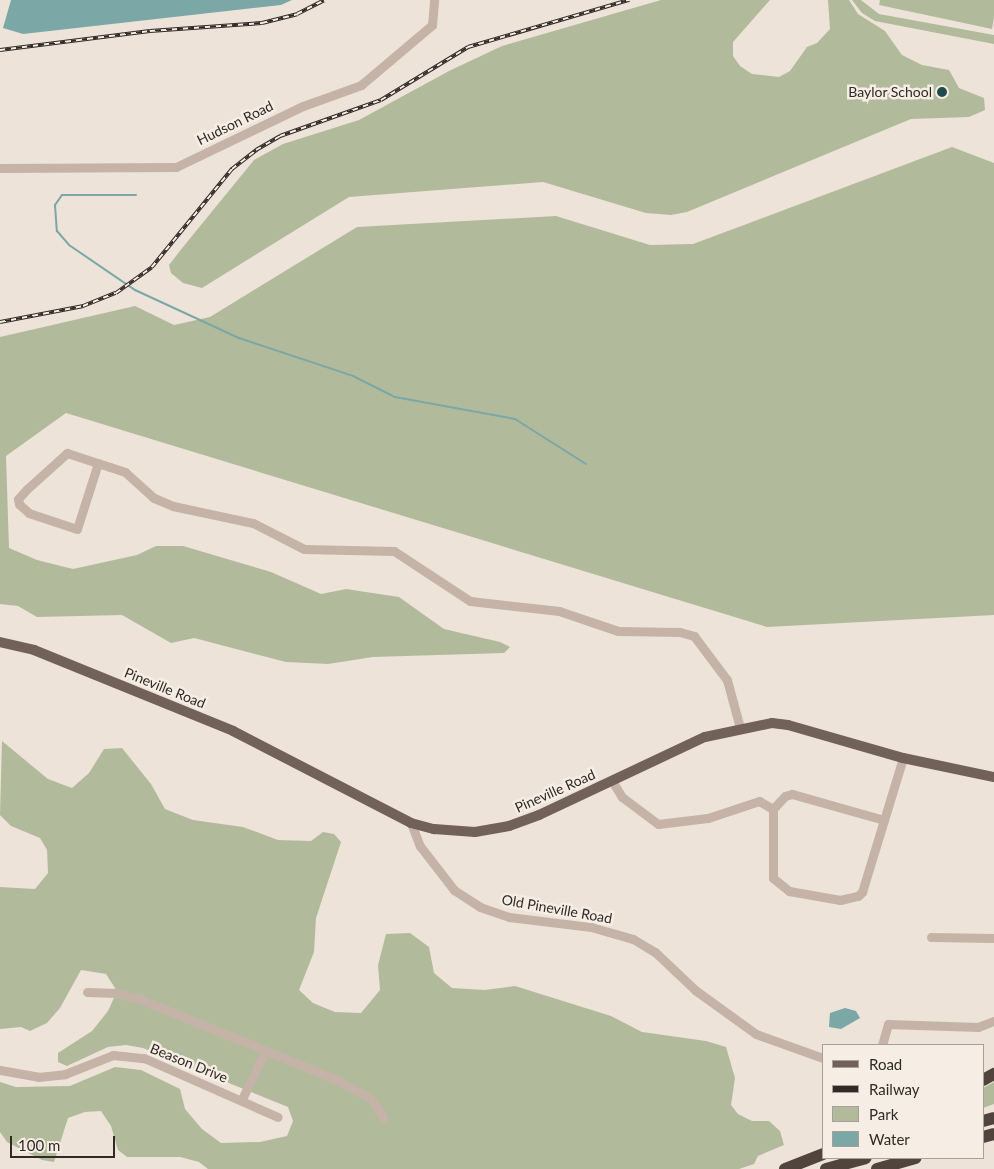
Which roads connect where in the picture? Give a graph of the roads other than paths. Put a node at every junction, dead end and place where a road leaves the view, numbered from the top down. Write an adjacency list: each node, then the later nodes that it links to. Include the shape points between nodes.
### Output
1 (434, 0): 2 (street, Hudson Road, via 432,24 360,85 303,106 176,167)
2 (0, 168)
3 (98, 463): 3 (street, via 68,452 18,499 22,510 77,529); 5 (street, via 125,472 154,498 252,523 304,549 394,551 470,601 558,611 618,631 680,632 694,636 727,680)
4 (0, 642): 11 (main road, Pineville Road, via 34,650 233,731)
5 (740, 728): 6 (main road, Pineville Road, via 772,723 788,725); 8 (main road, Pineville Road, via 705,738)
6 (903, 758): 7 (main road, Pineville Road); 10 (street)
7 (994, 778)
8 (612, 781): 9 (street, via 622,797 658,824 708,818 759,801); 11 (main road, Pineville Road, via 509,826 475,832)
9 (773, 809): 10 (street, via 785,796 792,794); 10 (street, via 773,878 789,891 840,900 862,892)
10 (884, 820)
11 (411, 823): 18 (street, Old Pineville Road, via 420,846 454,890 480,907 509,917 591,927 633,939 655,952 695,990 756,1034)
12 (931, 937): 13 (street)
13 (994, 938)
14 (87, 992): 17 (street, via 117,993 140,999)
15 (994, 1022): 16 (street, via 978,1027 888,1024)
16 (882, 1044)
17 (265, 1051): 20 (street); 22 (street, via 333,1078 372,1099)
18 (822, 1058)
19 (0, 1070): 20 (street, Beason Drive, via 38,1077 65,1074 113,1055 144,1058)
20 (242, 1099): 21 (street, Beason Drive)
21 (278, 1117)
22 (383, 1118)
23 (822, 1154): 26 (highway)
24 (862, 1159): 27 (highway)
25 (912, 1159): 28 (highway)
26 (785, 1169)
27 (826, 1169)
28 (877, 1169)

